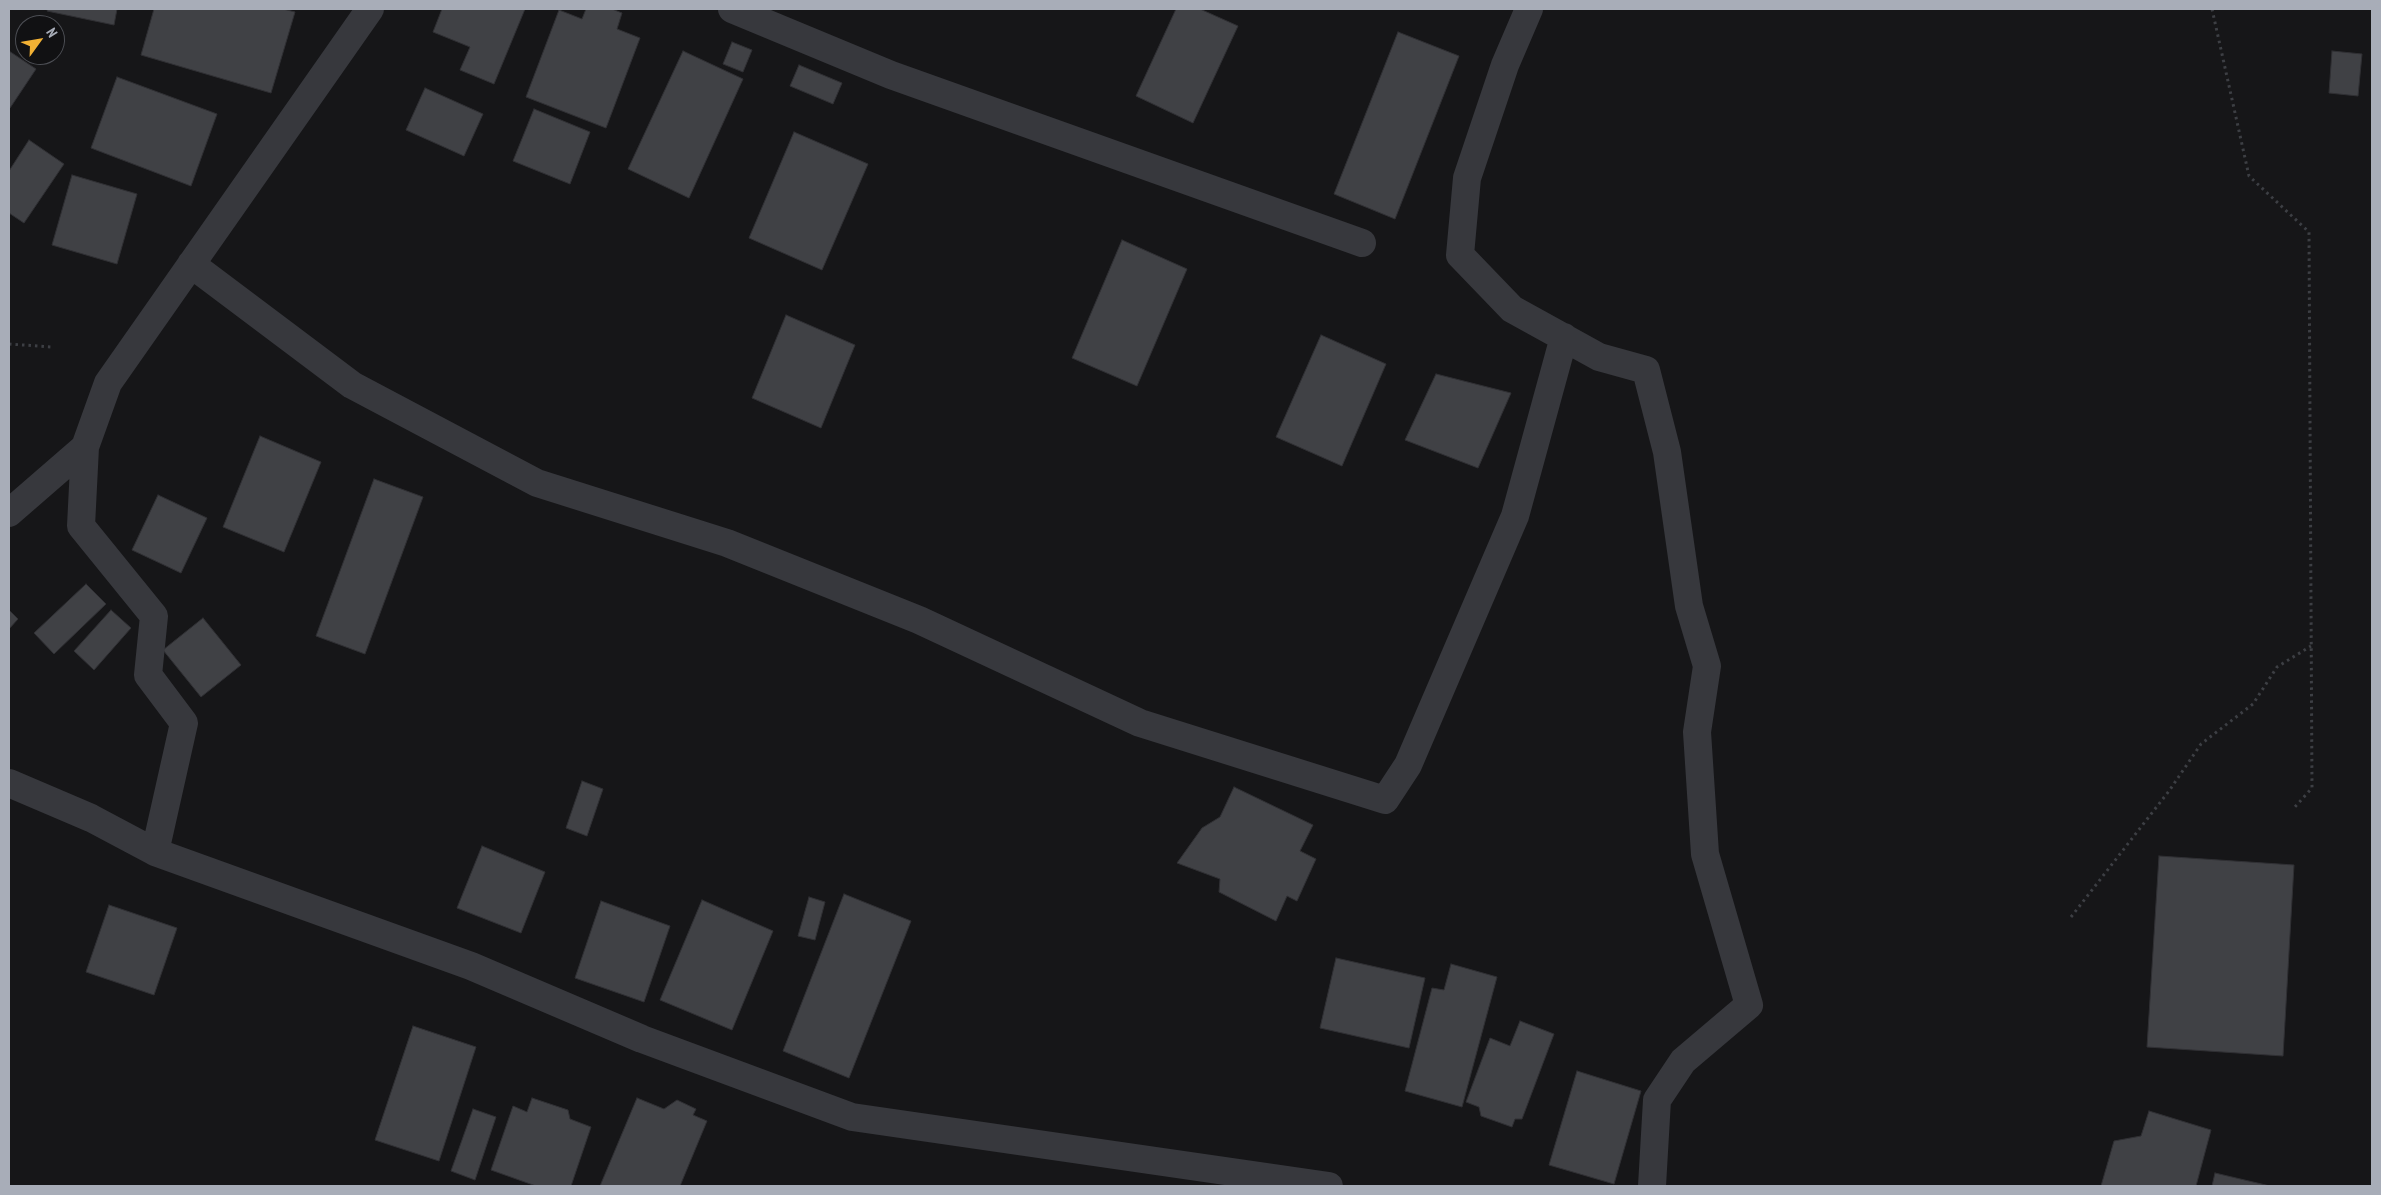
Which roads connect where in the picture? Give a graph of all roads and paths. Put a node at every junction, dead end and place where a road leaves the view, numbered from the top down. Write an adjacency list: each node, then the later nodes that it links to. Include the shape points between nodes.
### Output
1 (370, 9): 6 (street)
2 (732, 9): 5 (street, via 890,75)
3 (1529, 9): 7 (street, via 1505,65 1467,178 1460,255 1512,309)
4 (2212, 9): 12 (path, via 2249,176 2309,232)
5 (1362, 243)
6 (191, 264): 7 (street, via 352,385 537,483 727,543 919,620 1140,723 1385,800 1408,765 1515,516); 10 (street, via 108,383)
7 (1564, 337): 18 (street, via 1599,357 1646,370 1666,452 1689,606 1707,666 1697,732 1705,854 1749,1005 1683,1061 1657,1100)
8 (9, 344): 9 (path)
9 (52, 347)
10 (85, 447): 11 (street); 15 (street, via 81,526 154,616 148,675 184,723)
11 (9, 512)
12 (2311, 646): 14 (path, via 2312,788); 16 (path, via 2277,667 2253,704 2201,744 2169,791)
13 (9, 783): 15 (street, via 91,818)
14 (2294, 808)
15 (155, 852): 17 (street, via 471,966 642,1039 852,1117)
16 (2071, 917)
17 (1329, 1186)
18 (1652, 1186)

